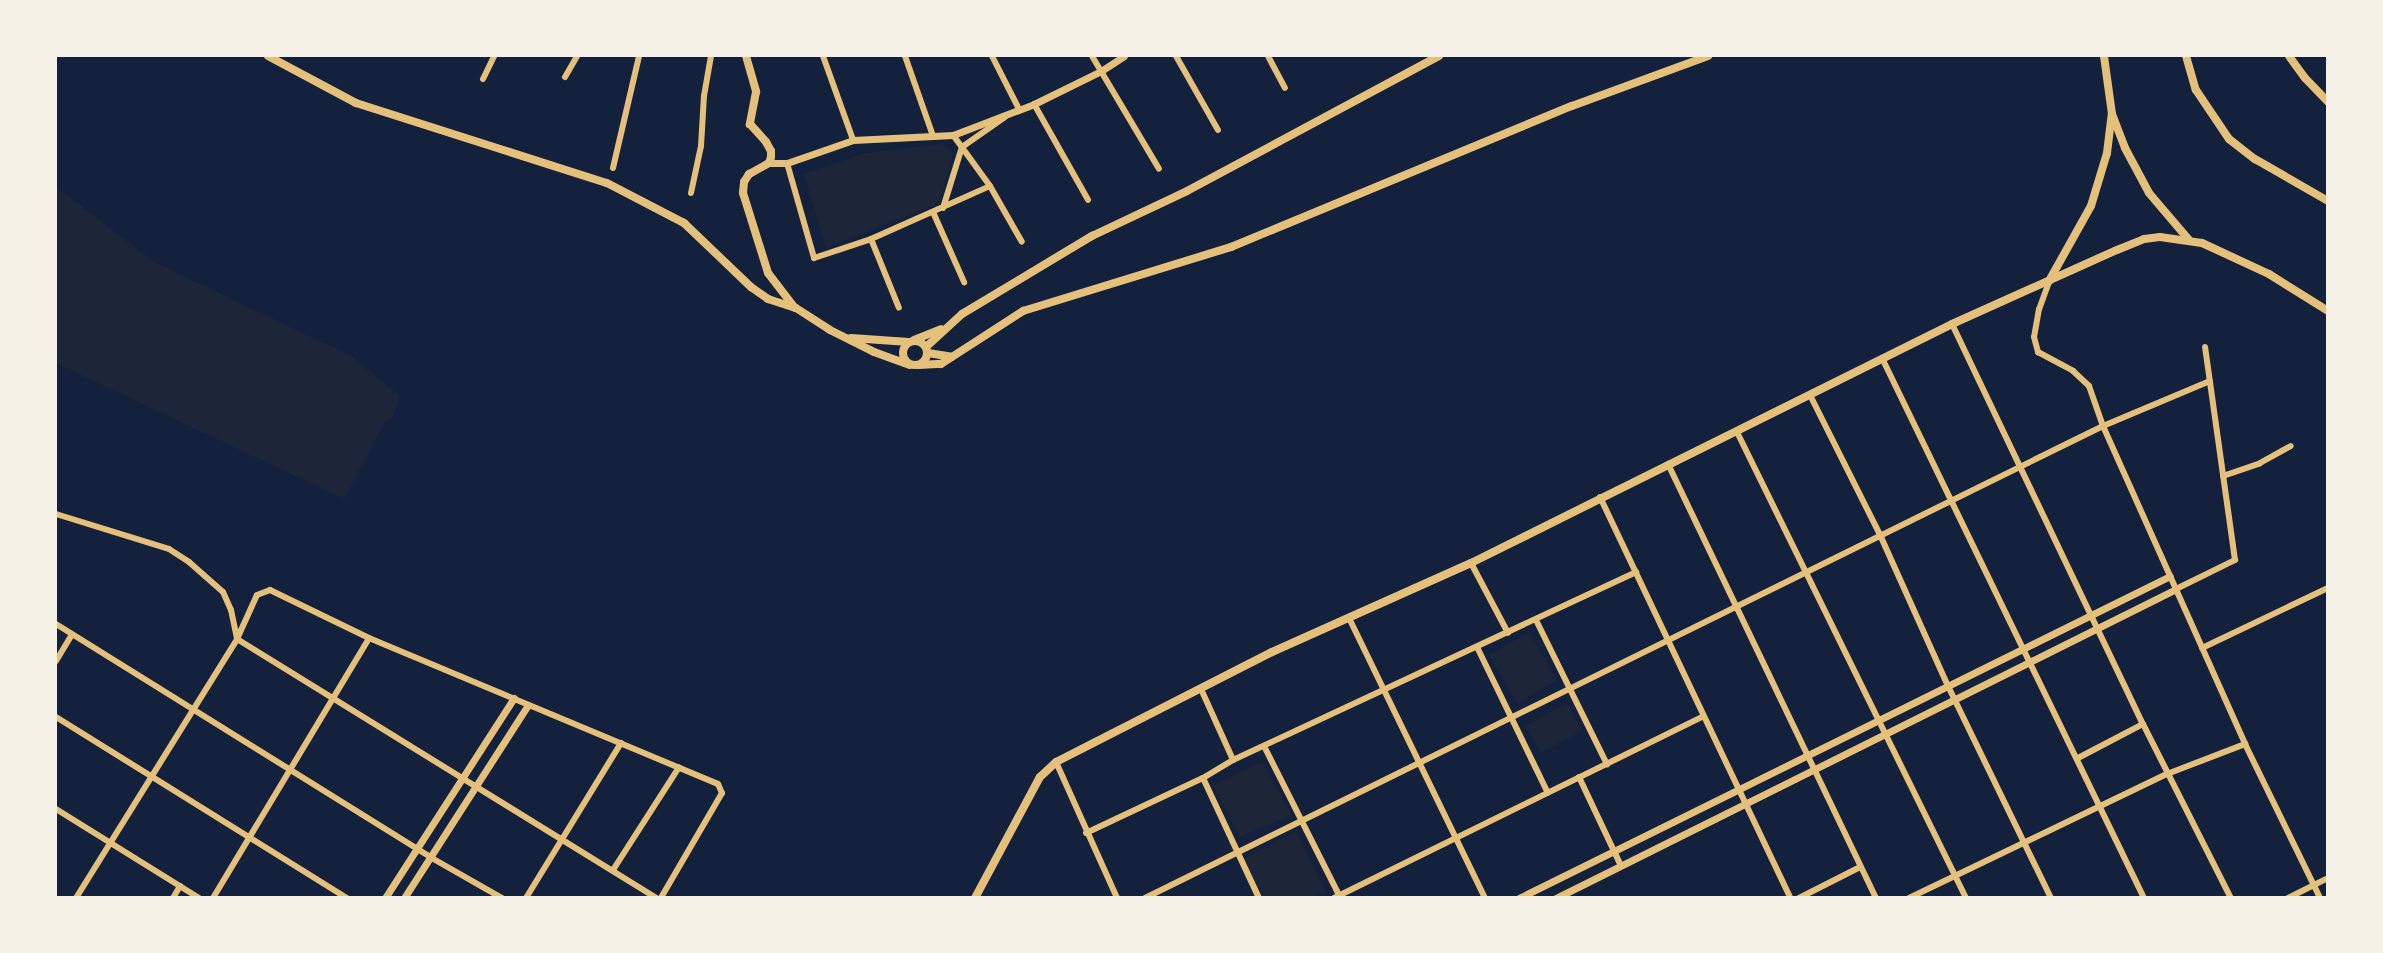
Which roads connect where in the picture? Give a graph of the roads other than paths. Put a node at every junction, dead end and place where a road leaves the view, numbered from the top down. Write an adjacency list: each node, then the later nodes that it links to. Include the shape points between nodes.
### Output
1 (268, 56): 47 (main road, via 356,103 607,183 684,223 751,287 768,299)
2 (494, 56): 21 (street)
3 (577, 56): 20 (street)
4 (639, 56): 34 (street)
5 (711, 56): 37 (street)
6 (746, 56): 32 (main road, via 756,92 750,124 771,151)
7 (823, 56): 30 (street)
8 (905, 56): 29 (street)
9 (992, 56): 25 (street)
10 (1092, 56): 19 (street)
11 (1124, 56): 19 (street)
12 (1176, 56): 27 (street)
13 (1268, 56): 22 (street)
14 (1439, 56): 51 (main road, via 1187,191 1092,236)
15 (1708, 56): 56 (main road, via 1572,106 1231,247 1023,311)
16 (2104, 56): 26 (main road)
17 (2186, 56): 39 (main road, via 2196,90 2229,139 2255,159)
18 (2289, 56): 23 (main road)
19 (1101, 71): 24 (street); 35 (street)
20 (565, 77)
21 (483, 79)
22 (1285, 88)
23 (2328, 102)
24 (1034, 104): 25 (street); 38 (street)
25 (1016, 110): 28 (street); 31 (street)
26 (2112, 114): 43 (main road, via 2149,193); 46 (main road, via 2107,153 2091,206)
27 (1218, 130)
28 (953, 135): 29 (street); 31 (street)
29 (933, 136): 30 (street)
30 (853, 140): 33 (street)
31 (962, 147): 36 (street); 40 (street)
32 (769, 163): 33 (street); 47 (main road, via 749,174 743,193 768,273)
33 (787, 163): 42 (street, via 814,258)
34 (613, 168)
35 (1159, 169)
36 (990, 186): 40 (street); 44 (street)
37 (691, 193)
38 (1088, 200)
39 (2328, 201)
40 (943, 208): 41 (street)
41 (933, 212): 42 (street); 45 (street)
42 (872, 239): 48 (street)
43 (2189, 240): 46 (main road, via 2144,239); 49 (main road, via 2269,274)
44 (1022, 242)
45 (964, 282)
46 (2049, 282): 50 (main road); 61 (street, via 2034,337 2038,352 2089,386)
47 (796, 308): 52 (main road)
48 (899, 308)
49 (2328, 311)
50 (1952, 324): 57 (main road); 65 (street)
51 (945, 328): 53 (main road); 55 (main road)
52 (845, 338): 53 (main road); 58 (main road)
53 (911, 342): 55 (main road, via 920,342); 58 (main road, via 903,349 904,358)
54 (2205, 347): 59 (street)
55 (927, 350): 56 (main road); 58 (main road, via 925,360)
56 (952, 357): 58 (main road, via 941,364)
57 (1882, 358): 60 (main road); 68 (street)
58 (915, 365)
59 (2210, 381): 61 (street); 66 (street)
60 (1810, 395): 62 (main road); 70 (street)
61 (2103, 426): 65 (street); 74 (street)
62 (1737, 432): 64 (main road); 73 (street)
63 (2291, 446): 66 (street, via 2260,463)
64 (1668, 464): 67 (main road); 77 (street)
65 (2020, 469): 68 (street); 78 (street)
66 (2223, 476): 76 (street, via 2235,560)
67 (1600, 497): 71 (main road); 72 (street)
68 (1954, 502): 70 (street); 89 (street)
69 (56, 514): 86 (street, via 169,549 189,562 224,592)
70 (1881, 537): 73 (street); 93 (street)
71 (1471, 563): 79 (main road); 83 (street)
72 (1636, 572): 80 (street); 87 (street)
73 (1806, 573): 77 (street); 105 (street)
74 (2170, 576): 76 (street); 78 (street)
75 (2328, 588): 90 (street)
76 (2176, 589): 82 (street); 90 (street)
77 (1738, 608): 87 (street); 111 (street)
78 (2090, 615): 82 (street); 89 (street)
79 (1349, 618): 94 (main road); 96 (street)
80 (1536, 620): 83 (street); 95 (street)
81 (56, 624): 84 (street)
82 (2097, 628): 92 (street); 106 (street)
83 (1508, 633): 88 (street)
84 (72, 634): 91 (street); 101 (street)
85 (369, 638): 86 (street, via 270,590 257,595); 97 (street); 99 (street)
86 (237, 639): 99 (street); 101 (street)
87 (1669, 642): 95 (street); 102 (street)
88 (1477, 647): 96 (street); 104 (street)
89 (2025, 648): 92 (street); 93 (street)
90 (2202, 648): 109 (street)
91 (56, 661)
92 (2031, 661): 98 (street); 112 (street)
93 (1948, 686): 98 (street); 105 (street)
94 (1201, 689): 113 (street); 114 (main road)
95 (1571, 690): 104 (street); 116 (street)
96 (1385, 692): 110 (street); 115 (street)
97 (514, 698): 100 (street); 122 (street)
98 (1954, 699): 107 (street); 137 (street)
99 (333, 700): 118 (street); 122 (street)
100 (528, 705): 108 (street); 125 (street)
101 (191, 710): 118 (street); 121 (street)
102 (1704, 716): 116 (street); 126 (street)
103 (56, 717): 121 (street)
104 (1512, 719): 115 (street); 127 (street)
105 (1878, 719): 107 (street); 111 (street)
106 (2143, 724): 112 (street); 120 (street)
107 (1886, 733): 119 (street); 145 (street)
108 (621, 743): 117 (street); 135 (street)
109 (2245, 744): 120 (street); 147 (street)
110 (1264, 746): 113 (street); 131 (street)
111 (1808, 755): 119 (street); 126 (street)
112 (2078, 758): 129 (street)
113 (1233, 760): 124 (street)
114 (1056, 762): 132 (street); 160 (main road, via 1040,777)
115 (1420, 764): 131 (street); 134 (street)
116 (1607, 764): 123 (street)
117 (679, 767): 144 (street); 159 (street, via 718,784 722,793)
118 (289, 770): 133 (street); 138 (street)
119 (1814, 770): 128 (street); 143 (street)
120 (2167, 774): 129 (street); 174 (street)
121 (150, 776): 133 (street); 136 (street)
122 (461, 777): 125 (street); 138 (street)
123 (1580, 777): 127 (street); 139 (street)
124 (1203, 778): 132 (street); 140 (street)
125 (475, 787): 135 (street); 141 (street)
126 (1739, 790): 128 (street); 139 (street)
127 (1548, 793): 134 (street)
128 (1746, 805): 142 (street); 167 (street)
129 (2099, 808): 137 (street); 173 (street)
130 (56, 809): 136 (street)
131 (1302, 821): 140 (street); 149 (street)
132 (1086, 833): 161 (street)
133 (248, 835): 153 (street); 154 (street)
134 (1456, 838): 149 (street); 164 (street)
135 (563, 841): 144 (street); 158 (street)
136 (110, 842): 148 (street); 150 (street)
137 (2026, 842): 145 (street); 172 (street)
138 (416, 847): 141 (street); 155 (street)
139 (1614, 851): 142 (street); 165 (street)
140 (1238, 853): 162 (street); 163 (street)
141 (430, 857): 156 (street); 157 (street)
142 (1621, 866): 166 (street)
143 (1860, 867): 168 (street); 169 (street)
144 (613, 870): 159 (street)
145 (1955, 874): 170 (street); 171 (street)
146 (2328, 878): 147 (street)
147 (2314, 885): 175 (street); 176 (street)
148 (180, 886): 151 (street); 152 (street)
149 (1336, 896)
150 (76, 897)
151 (173, 897)
152 (199, 897)
153 (213, 897)
154 (347, 897)
155 (385, 897)
156 (404, 897)
157 (499, 897)
158 (526, 897)
159 (659, 897)
160 (975, 897)
161 (1117, 897)
162 (1145, 897)
163 (1259, 897)
164 (1485, 897)
165 (1519, 897)
166 (1556, 897)
167 (1790, 897)
168 (1799, 897)
169 (1876, 897)
170 (1909, 897)
171 (1966, 897)
172 (2051, 897)
173 (2144, 897)
174 (2231, 897)
175 (2288, 897)
176 (2320, 897)

